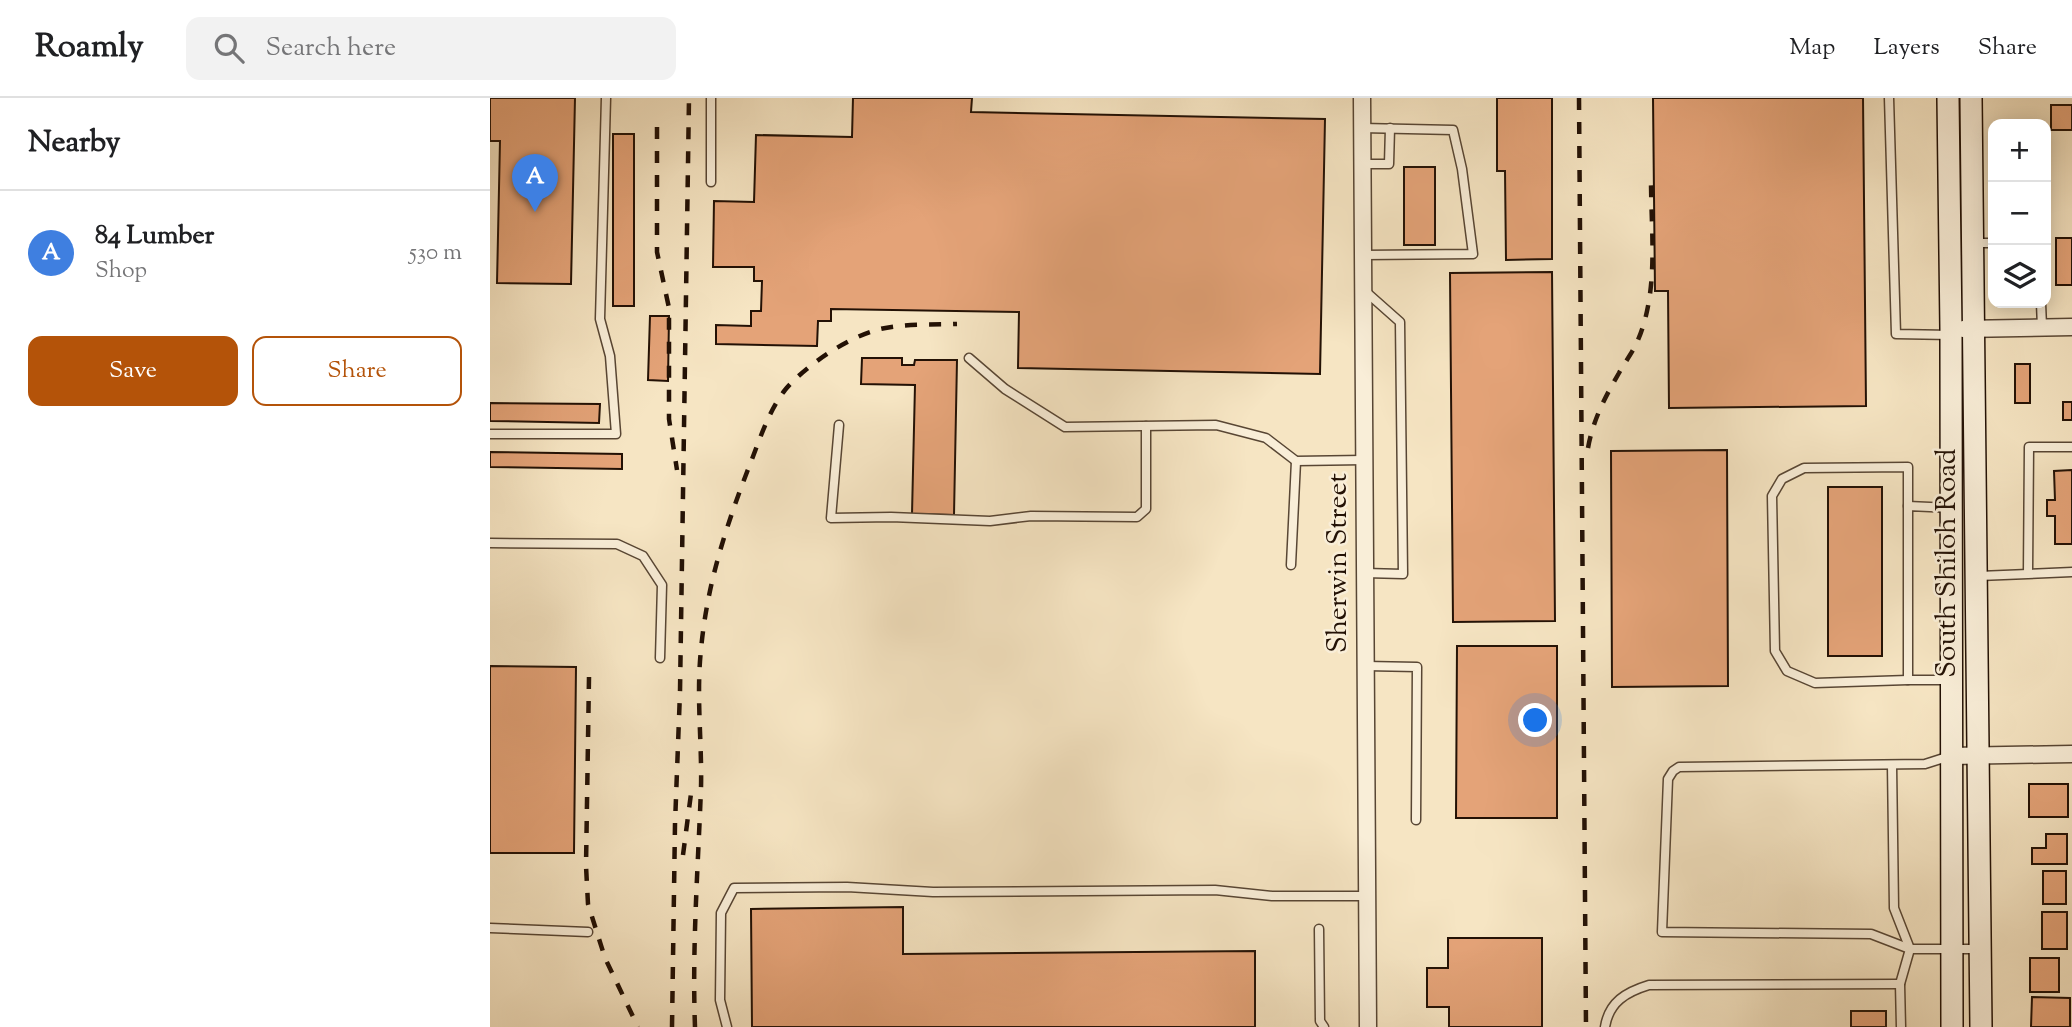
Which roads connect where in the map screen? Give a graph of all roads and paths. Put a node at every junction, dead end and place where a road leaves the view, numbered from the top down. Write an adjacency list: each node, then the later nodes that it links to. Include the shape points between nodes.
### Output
1 (606, 98): 23 (lane, via 600,319 610,356 616,434)
2 (711, 98): 10 (lane)
3 (1362, 98): 7 (street, Sherwin Street)
4 (1889, 98): 19 (lane, via 1896,334)
5 (1948, 98): 19 (main road, South Shiloh Road)
6 (1971, 98): 12 (main road, South Shiloh Road)
7 (1362, 128): 8 (lane); 9 (street, Sherwin Street)
8 (1390, 128): 9 (lane, via 1390,164); 13 (lane, via 1453,130 1473,254)
9 (1362, 164): 13 (street, Sherwin Street)
10 (711, 181)
11 (1988, 243): 12 (lane)
12 (1972, 244): 18 (main road, South Shiloh Road)
13 (1363, 255): 14 (street, Sherwin Street)
14 (1363, 289): 25 (street, Sherwin Street); 33 (lane, via 1400,322 1403,574)
15 (2041, 308): 16 (lane)
16 (2042, 327): 17 (street); 18 (street)
17 (2072, 327)
18 (1973, 330): 19 (street); 28 (main road, South Shiloh Road)
19 (1951, 332): 29 (main road, South Shiloh Road)
20 (969, 358): 22 (lane, via 1005,389 1065,427)
21 (839, 425): 22 (lane, via 831,519 990,521 1031,516 1138,517 1146,509)
22 (1146, 426): 26 (lane, via 1216,425 1266,438)
23 (490, 434)
24 (2072, 447): 34 (lane, via 2029,447)
25 (1364, 460): 26 (lane); 33 (street, Sherwin Street)
26 (1296, 461): 31 (lane)
27 (1908, 506): 29 (lane); 38 (lane); 38 (lane, via 1908,467 1804,468 1782,479 1772,496 1775,651 1787,671 1815,682)
28 (1976, 507): 29 (lane); 35 (main road, South Shiloh Road)
29 (1950, 508): 39 (main road, South Shiloh Road)
30 (490, 543): 36 (lane, via 617,544 643,555 662,584)
31 (1292, 565)
32 (2072, 572): 34 (lane)
33 (1365, 573): 37 (street, Sherwin Street)
34 (2028, 573): 35 (lane)
35 (1976, 576): 42 (main road, South Shiloh Road)
36 (660, 657)
37 (1366, 666): 44 (lane, via 1417,667); 45 (street, Sherwin Street)
38 (1908, 680): 39 (lane)
39 (1950, 680): 41 (main road, South Shiloh Road)
40 (2072, 754): 42 (street)
41 (1950, 756): 42 (street); 43 (lane, via 1925,764); 50 (main road, South Shiloh Road)
42 (1978, 756): 51 (main road, South Shiloh Road)
43 (1892, 765): 49 (lane, via 1894,908); 49 (lane, via 1679,767 1673,771 1668,779 1662,932 1871,934)
44 (1416, 820)
45 (1367, 897): 53 (lane, via 1215,890 734,888 721,914 720,1000); 55 (street, Sherwin Street)
46 (490, 928): 48 (lane)
47 (1319, 929): 54 (lane, via 1320,1021)
48 (588, 932)
49 (1910, 949): 50 (lane); 52 (lane)
50 (1952, 949): 51 (lane); 58 (main road, South Shiloh Road)
51 (1980, 949): 59 (main road, South Shiloh Road)
52 (1900, 984): 56 (lane, via 1649,985 1618,998); 57 (lane)
53 (727, 1027)
54 (1324, 1027)
55 (1368, 1027)
56 (1605, 1027)
57 (1901, 1027)
58 (1952, 1027)
59 (1981, 1027)

